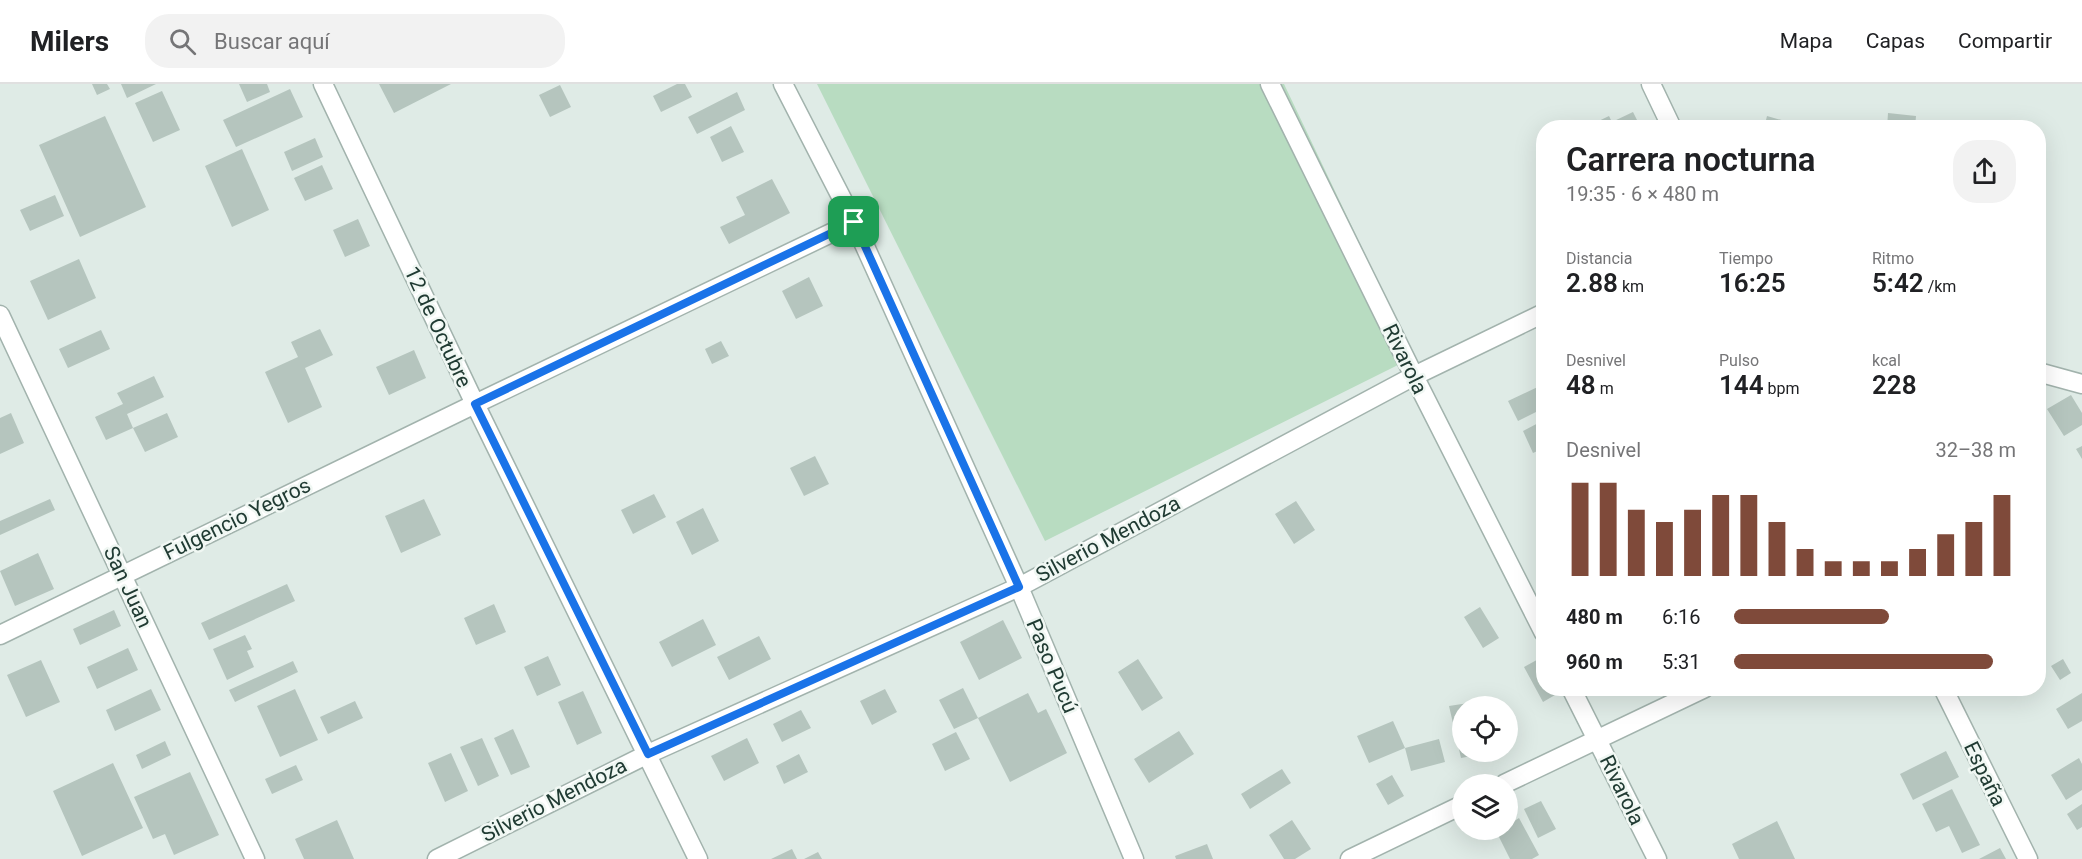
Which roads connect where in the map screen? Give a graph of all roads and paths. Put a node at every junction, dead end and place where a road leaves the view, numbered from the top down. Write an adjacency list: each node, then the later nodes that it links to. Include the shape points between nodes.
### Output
1 (323, 84): 12 (street, 12 de Octubre)
2 (783, 84): 6 (street, Paso Pucú)
3 (1270, 84): 10 (street, Rivarola)
4 (1652, 84): 5 (street)
5 (1668, 120)
6 (854, 222): 12 (street, Fulgencio Yegros); 14 (street, Paso Pucú)
7 (0, 315): 13 (street, San Juan)
8 (1536, 317): 10 (street, Silverio Mendoza)
9 (2046, 374): 11 (street)
10 (1413, 376): 14 (street, Silverio Mendoza); 15 (street, Rivarola)
11 (2082, 384)
12 (475, 404): 13 (street, Fulgencio Yegros); 21 (street, 12 de Octubre)
13 (122, 575): 16 (street, Fulgencio Yegros); 24 (street, San Juan)
14 (1019, 587): 21 (street, Silverio Mendoza); 27 (street, Paso Pucú)
15 (1536, 617)
16 (0, 635)
17 (1575, 696): 20 (street, Rivarola)
18 (1688, 696): 20 (street)
19 (1946, 696): 30 (street, España)
20 (1597, 739): 22 (street); 29 (street, Rivarola)
21 (648, 754): 25 (street, Silverio Mendoza); 26 (street, 12 de Octubre)
22 (1518, 777)
23 (1452, 810): 28 (street)
24 (255, 859)
25 (437, 859)
26 (698, 859)
27 (1134, 859)
28 (1350, 859)
29 (1657, 859)
30 (2028, 859)

